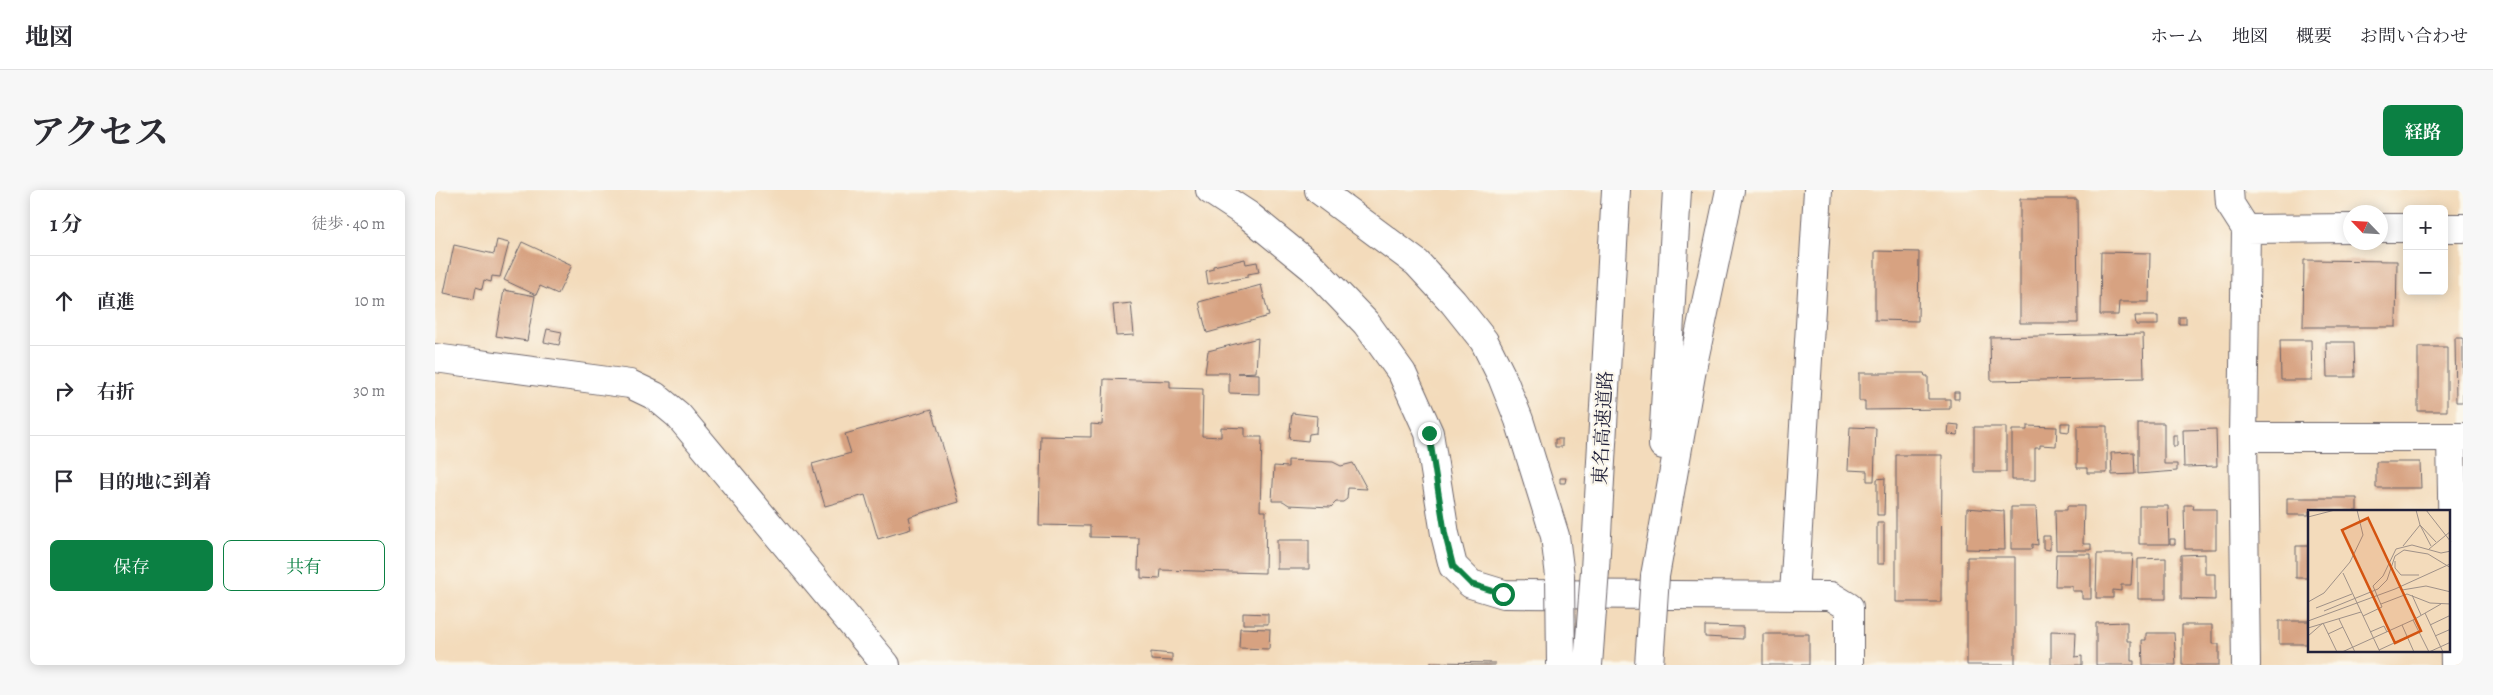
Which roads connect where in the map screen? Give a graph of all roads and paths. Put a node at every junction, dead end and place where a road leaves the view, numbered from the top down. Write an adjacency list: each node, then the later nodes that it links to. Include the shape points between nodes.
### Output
1 (1210, 190): 18 (main road, via 1313,268 1366,323 1402,373 1429,433 1453,566 1471,584 1503,594)
2 (1319, 190): 20 (main road, bridge, via 1417,263 1484,341 1519,420 1555,536 1561,576)
3 (1616, 190): 21 (main road, 東名高速道路, bridge)
4 (1677, 190): 17 (main road)
5 (1730, 190): 17 (main road, via 1692,369)
6 (1818, 190): 18 (main road)
7 (2229, 190): 13 (main road, via 2230,204)
8 (2343, 228): 13 (main road)
9 (2388, 228): 10 (main road)
10 (2403, 228)
11 (2448, 228): 12 (main road)
12 (2463, 228)
13 (2246, 229): 15 (main road)
14 (435, 358): 19 (main road, via 630,384 655,396 678,414)
15 (2243, 437): 16 (main road); 24 (main road)
16 (2457, 438): 25 (main road)
17 (1655, 576): 22 (main road, bridge)
18 (1794, 595): 23 (main road, via 1831,596 1849,607)
19 (886, 665)
20 (1561, 665)
21 (1588, 665)
22 (1649, 665)
23 (1849, 665)
24 (2246, 665)
25 (2455, 665)

